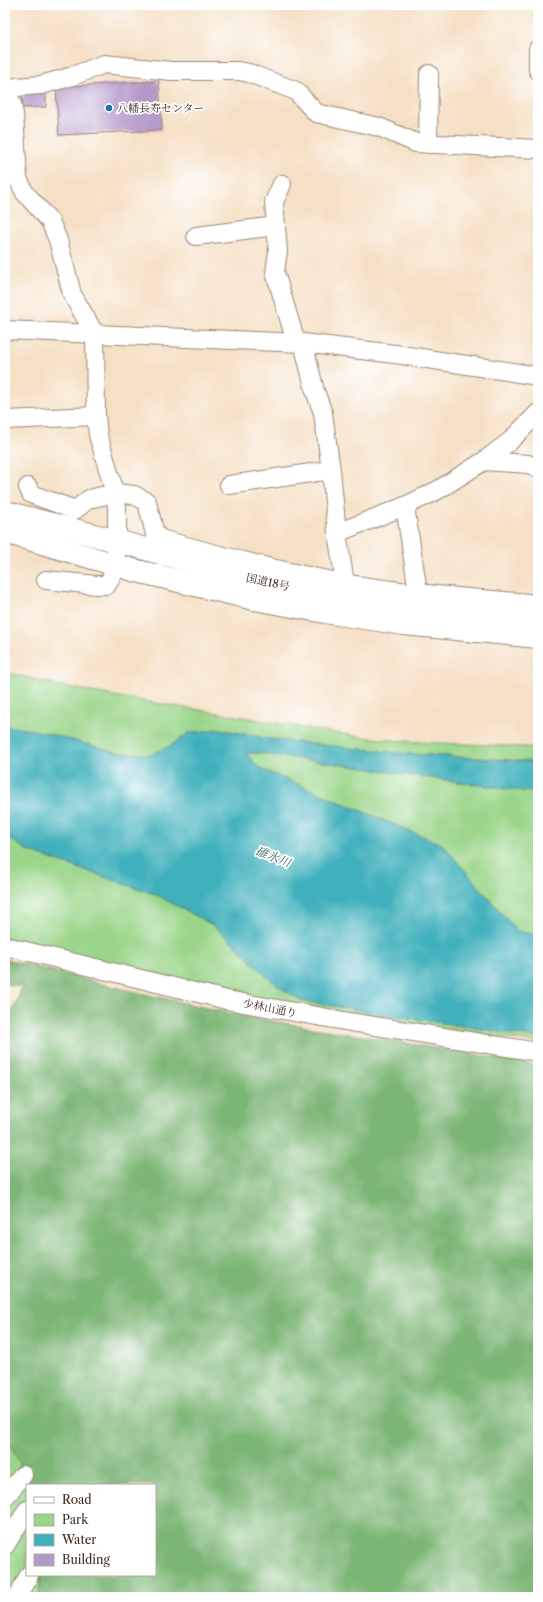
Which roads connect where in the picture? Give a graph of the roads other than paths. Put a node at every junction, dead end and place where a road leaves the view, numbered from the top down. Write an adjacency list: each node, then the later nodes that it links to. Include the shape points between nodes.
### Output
1 (538, 49): 2 (street)
2 (538, 70)
3 (429, 74): 5 (street)
4 (5, 91): 5 (street, via 16,87 41,85 104,64 171,71 239,71 296,91 316,113 379,127 416,143); 7 (street, via 12,103 18,179)
5 (428, 144): 6 (street)
6 (538, 149)
7 (13, 182): 12 (street, via 50,221 58,240 72,294)
8 (282, 184): 9 (street, via 274,202)
9 (276, 226): 10 (street); 13 (street, via 278,251 275,272)
10 (196, 236)
11 (5, 330): 12 (street)
12 (95, 334): 13 (street); 16 (street)
13 (299, 342): 14 (street, via 388,352); 20 (street, via 323,413)
14 (538, 376)
15 (538, 413): 18 (street, via 509,442)
16 (96, 416): 17 (street); 23 (street, via 98,435)
17 (5, 420)
18 (484, 461): 19 (street, via 528,464); 24 (street, via 438,490)
19 (538, 468)
20 (331, 470): 21 (street); 27 (street)
21 (230, 485)
22 (28, 487): 23 (street, via 31,494 75,510 89,499)
23 (115, 493): 28 (street); 31 (street, via 134,495 147,502 155,534 161,539 251,564)
24 (405, 506): 27 (street); 32 (street)
25 (5, 512): 28 (highway, 国道18号)
26 (5, 532): 29 (highway, 国道18号)
27 (337, 533): 31 (street)
28 (117, 541): 29 (street); 34 (highway, 国道18号, via 249,578 323,593 404,606)
29 (115, 565): 30 (street, via 107,585); 35 (highway, 国道18号, via 254,599 325,612 404,624)
30 (46, 580)
31 (345, 583): 32 (street)
32 (418, 592): 33 (street)
33 (538, 604)
34 (538, 619)
35 (538, 637)
36 (5, 946): 37 (street, 少林山通り, via 234,1001)
37 (538, 1052)
38 (23, 1475): 39 (street)
39 (5, 1497)
40 (26, 1512): 41 (street)
41 (5, 1546)
42 (28, 1576): 43 (street)
43 (17, 1597)

